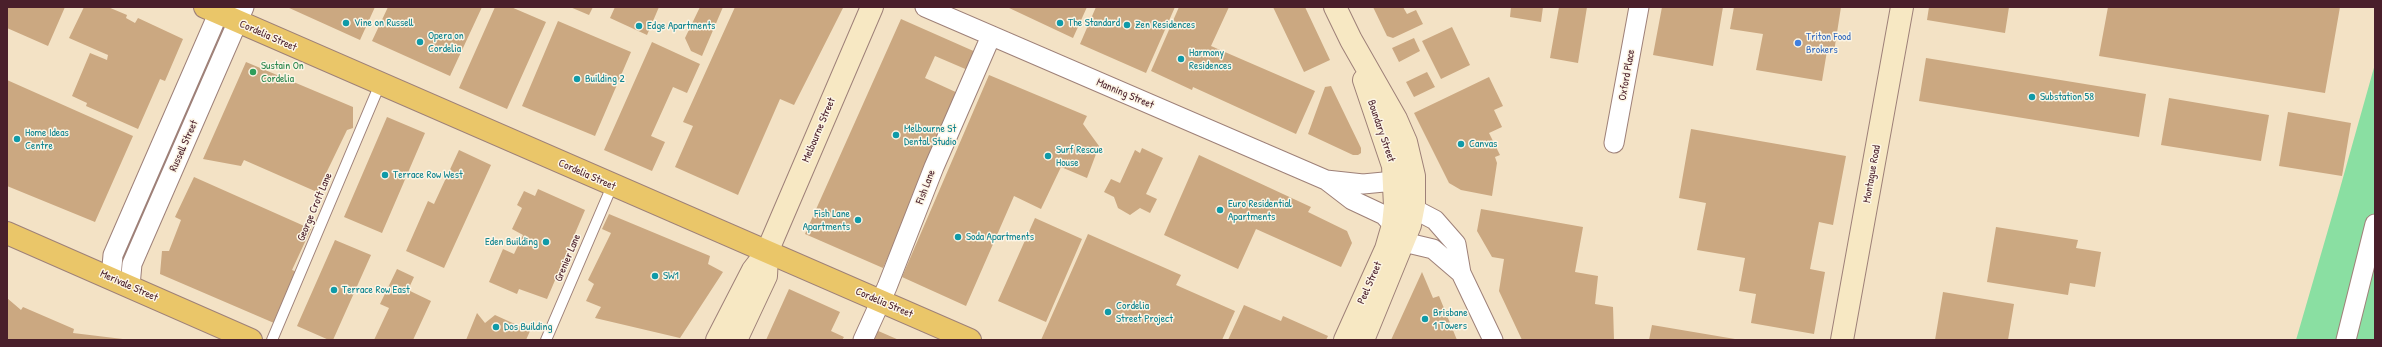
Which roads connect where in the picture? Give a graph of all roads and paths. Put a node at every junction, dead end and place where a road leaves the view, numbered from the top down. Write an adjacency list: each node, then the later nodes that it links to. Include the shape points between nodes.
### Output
1 (872, 7): 18 (street, Melbourne Street)
2 (925, 7): 7 (street, Manning Street)
3 (1335, 7): 8 (street, Boundary Street)
4 (1639, 7): 10 (street, Oxford Place)
5 (1902, 7): 32 (street, Montague Road)
6 (225, 11): 9 (main road, Cordelia Street); 20 (street, Russell Street, via 132,264)
7 (991, 36): 11 (street, Manning Street); 21 (street, Fish Lane, via 934,167)
8 (1351, 40): 12 (street, Boundary Street, via 1390,156); 14 (street, Boundary Street, via 1390,107 1406,142 1414,176)
9 (380, 84): 13 (main road, Cordelia Street); 23 (lane, George Croft Lane)
10 (1614, 143)
11 (1326, 180): 12 (street, Manning Street, via 1363,184 1384,182); 16 (street, Manning Street, via 1352,200 1384,215)
12 (1395, 185): 14 (street); 16 (street, Boundary Street)
13 (612, 186): 18 (main road, Cordelia Street); 24 (lane, Grenier Lane)
14 (1414, 209): 16 (street, Boundary Street); 19 (street, via 1435,220 1456,244)
15 (2375, 224): 33 (street)
16 (1399, 232): 19 (street, via 1412,244 1433,249); 29 (street, Peel Street, via 1386,249); 30 (street, Peel Street)
17 (7, 233): 20 (main road, Merivale Street)
18 (767, 252): 21 (main road, Cordelia Street); 25 (street, Melbourne Street, via 753,270); 26 (street, Melbourne Street, via 766,276)
19 (1461, 273): 31 (street)
20 (120, 282): 22 (main road, Merivale Street)
21 (880, 302): 27 (street, Fish Lane); 28 (main road, Cordelia Street)
22 (251, 340)
23 (272, 340)
24 (546, 340)
25 (717, 340)
26 (736, 340)
27 (863, 340)
28 (970, 340)
29 (1345, 340)
30 (1363, 340)
31 (1492, 340)
32 (1842, 340)
33 (2346, 340)

